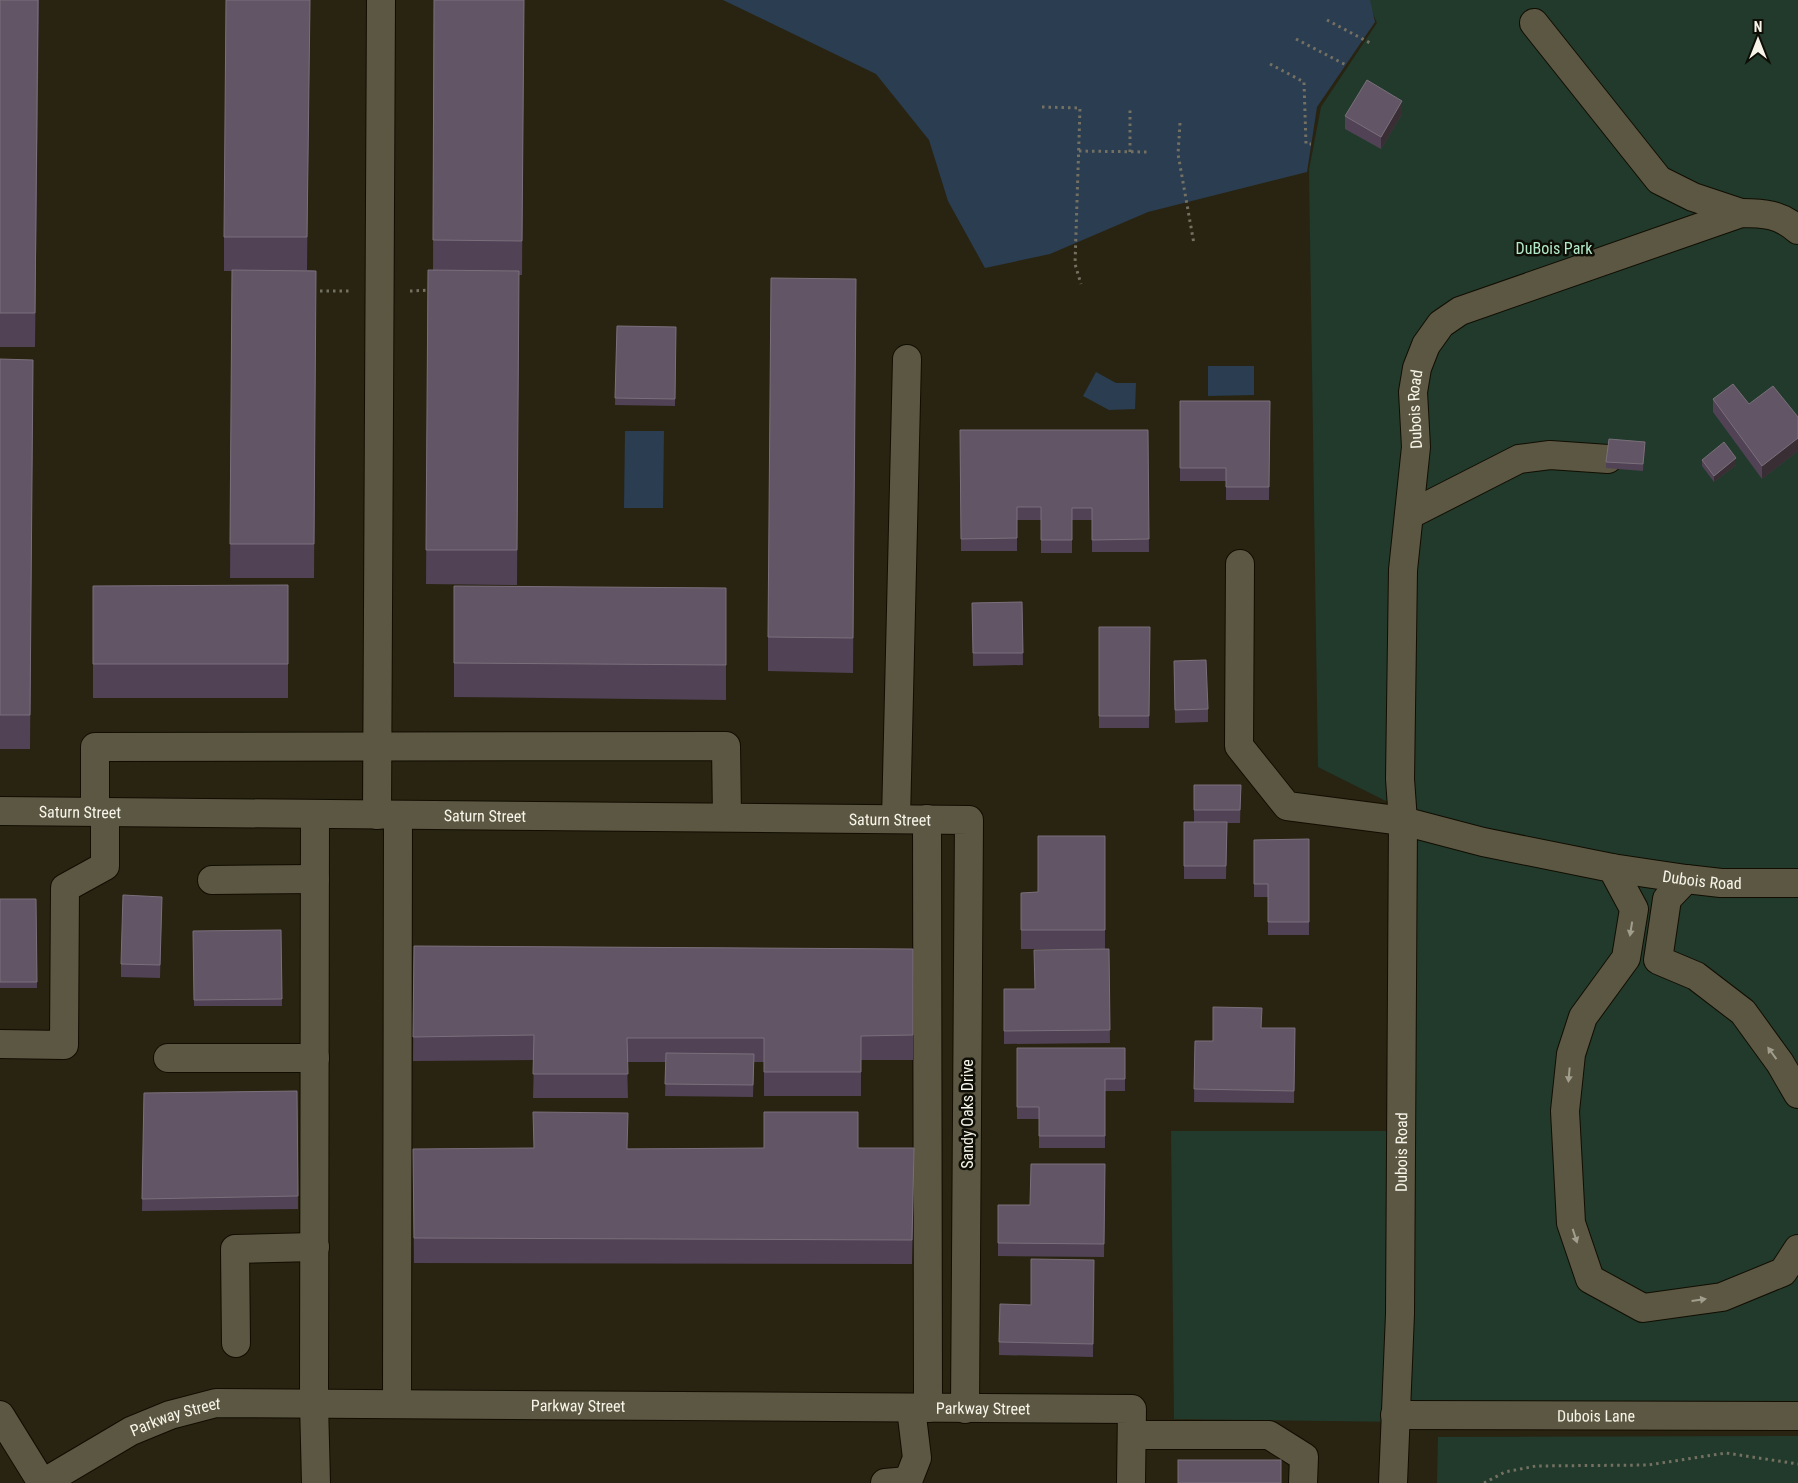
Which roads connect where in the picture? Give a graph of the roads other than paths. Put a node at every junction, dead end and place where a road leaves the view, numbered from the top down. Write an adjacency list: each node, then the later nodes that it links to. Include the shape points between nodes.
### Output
1 (381, 0): 9 (street)
2 (1534, 23): 3 (street, Dubois Road, via 1659,180 1694,197)
3 (1741, 213): 4 (street, Dubois Road, via 1765,213 1788,221); 7 (street, Dubois Road, via 1460,311 1441,324 1426,345 1417,368 1413,392 1416,447)
4 (1798, 230)
5 (907, 359): 15 (street)
6 (1608, 459): 7 (street, via 1550,455 1519,459)
7 (1409, 515): 18 (street, Dubois Road, via 1403,570 1400,779)
8 (1240, 564): 18 (street, via 1239,746 1288,806)
9 (377, 746): 11 (street, via 95,747); 13 (street); 14 (street, via 726,746)
10 (0, 811): 11 (street, Saturn Street)
11 (100, 812): 12 (street, Saturn Street); 26 (street, via 105,866 65,888 64,1045)
12 (315, 814): 13 (street, Saturn Street); 20 (street)
13 (387, 815): 14 (street, Saturn Street); 34 (street)
14 (727, 818): 15 (street, Saturn Street)
15 (896, 819): 16 (street, Saturn Street)
16 (926, 819): 17 (street, Saturn Street); 35 (street)
17 (969, 820): 36 (street, Sandy Oaks Drive)
18 (1403, 821): 19 (street, Dubois Road, via 1483,842); 38 (street, Dubois Road, via 1400,1314)
19 (1612, 868): 21 (street, Dubois Road); 24 (street, one-way to 24, via 1634,909)
20 (315, 879): 22 (street); 28 (street)
21 (1686, 879): 23 (street, Dubois Road, via 1721,883); 25 (street, via 1667,899)
22 (212, 880)
23 (1798, 883)
24 (1626, 958): 25 (street); 31 (street, one-way to 31, via 1583,1017 1570,1054 1565,1111 1571,1223 1590,1279 1643,1308 1722,1297 1783,1272)
25 (1658, 960): 29 (street, one-way to 25, via 1743,1012 1696,976)
26 (0, 1044)
27 (168, 1058): 28 (street)
28 (315, 1058): 30 (street)
29 (1798, 1094)
30 (315, 1247): 32 (street, via 235,1250); 33 (street)
31 (1798, 1250)
32 (236, 1343)
33 (314, 1403): 34 (street, Parkway Street); 41 (street, Parkway Street, via 216,1403 170,1415 131,1431); 42 (street)
34 (397, 1403): 35 (street, Parkway Street)
35 (919, 1408): 36 (street, Parkway Street); 43 (street, via 917,1458 908,1481)
36 (965, 1409): 40 (street, Parkway Street)
37 (0, 1415): 41 (street)
38 (1394, 1415): 39 (street, Dubois Lane); 46 (street, Dubois Road)
39 (1798, 1416)
40 (1132, 1422): 44 (street); 45 (street, Parkway Street, via 1269,1435 1304,1457)
41 (42, 1483)
42 (316, 1483)
43 (885, 1483)
44 (1131, 1483)
45 (1303, 1483)
46 (1393, 1483)

